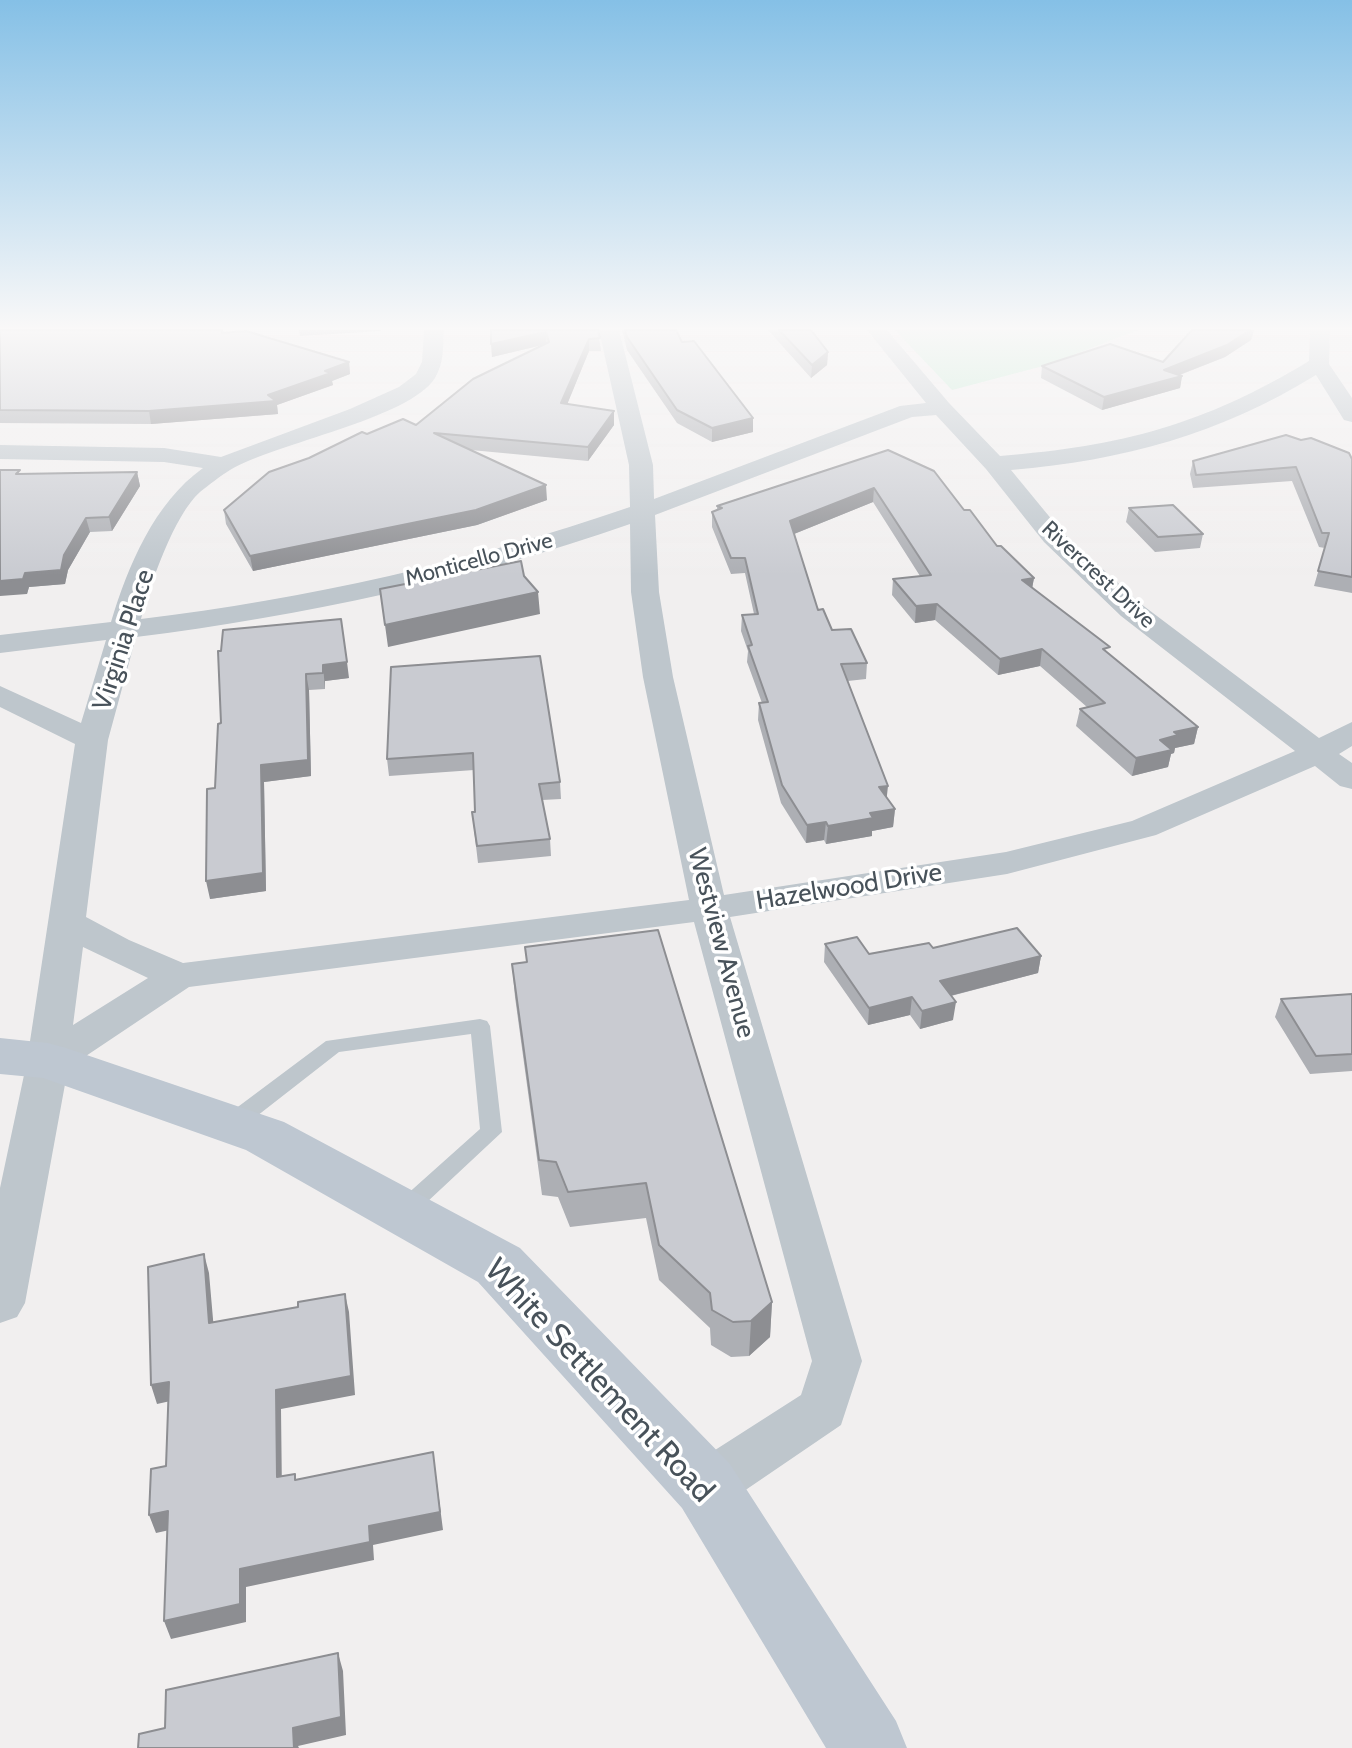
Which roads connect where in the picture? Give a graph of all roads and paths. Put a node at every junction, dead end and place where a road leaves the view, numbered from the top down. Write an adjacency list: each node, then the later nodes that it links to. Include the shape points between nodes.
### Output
1 (363, 412): 7 (street, Virginia Place)
2 (628, 412): 9 (street, Westview Avenue, via 641,465)
3 (906, 412): 9 (street, Monticello Drive)
4 (944, 412): 8 (street, Rivercrest Drive)
5 (1238, 412): 8 (street, via 1202,428 1125,449)
6 (0, 452): 7 (street, via 164,455)
7 (223, 464): 10 (street, Virginia Place, via 188,490 160,535)
8 (994, 464): 15 (street, Rivercrest Drive, via 1053,537 1131,610)
9 (644, 511): 10 (street, Monticello Drive, via 502,556 367,589); 17 (street, Westview Avenue, via 645,592 658,677)
10 (122, 630): 11 (street, Monticello Drive); 14 (street, Virginia Place)
11 (0, 644)
12 (0, 695): 14 (street)
13 (1352, 732): 15 (street, Hazelwood Drive)
14 (92, 740): 18 (street, Virginia Place)
15 (1318, 753): 16 (street, Rivercrest Drive); 17 (street, Hazelwood Drive, via 1144,828 1068,848 1007,863)
16 (1352, 779)
17 (709, 909): 19 (street, Hazelwood Drive); 24 (street, Westview Avenue, via 837,1361 823,1409)
18 (68, 923): 19 (street); 20 (street, Virginia Place)
19 (179, 976): 20 (street, Hazelwood Drive)
20 (24, 1058): 21 (main road, White Settlement Road); 23 (street, Virginia Place)
21 (231, 1124): 22 (main road, White Settlement Road, via 265,1136); 22 (lane, via 333,1046 480,1026 491,1132)
22 (402, 1212): 24 (main road, White Settlement Road, via 499,1265)
23 (0, 1303)
24 (706, 1486): 25 (main road, White Settlement Road)
25 (869, 1748)

